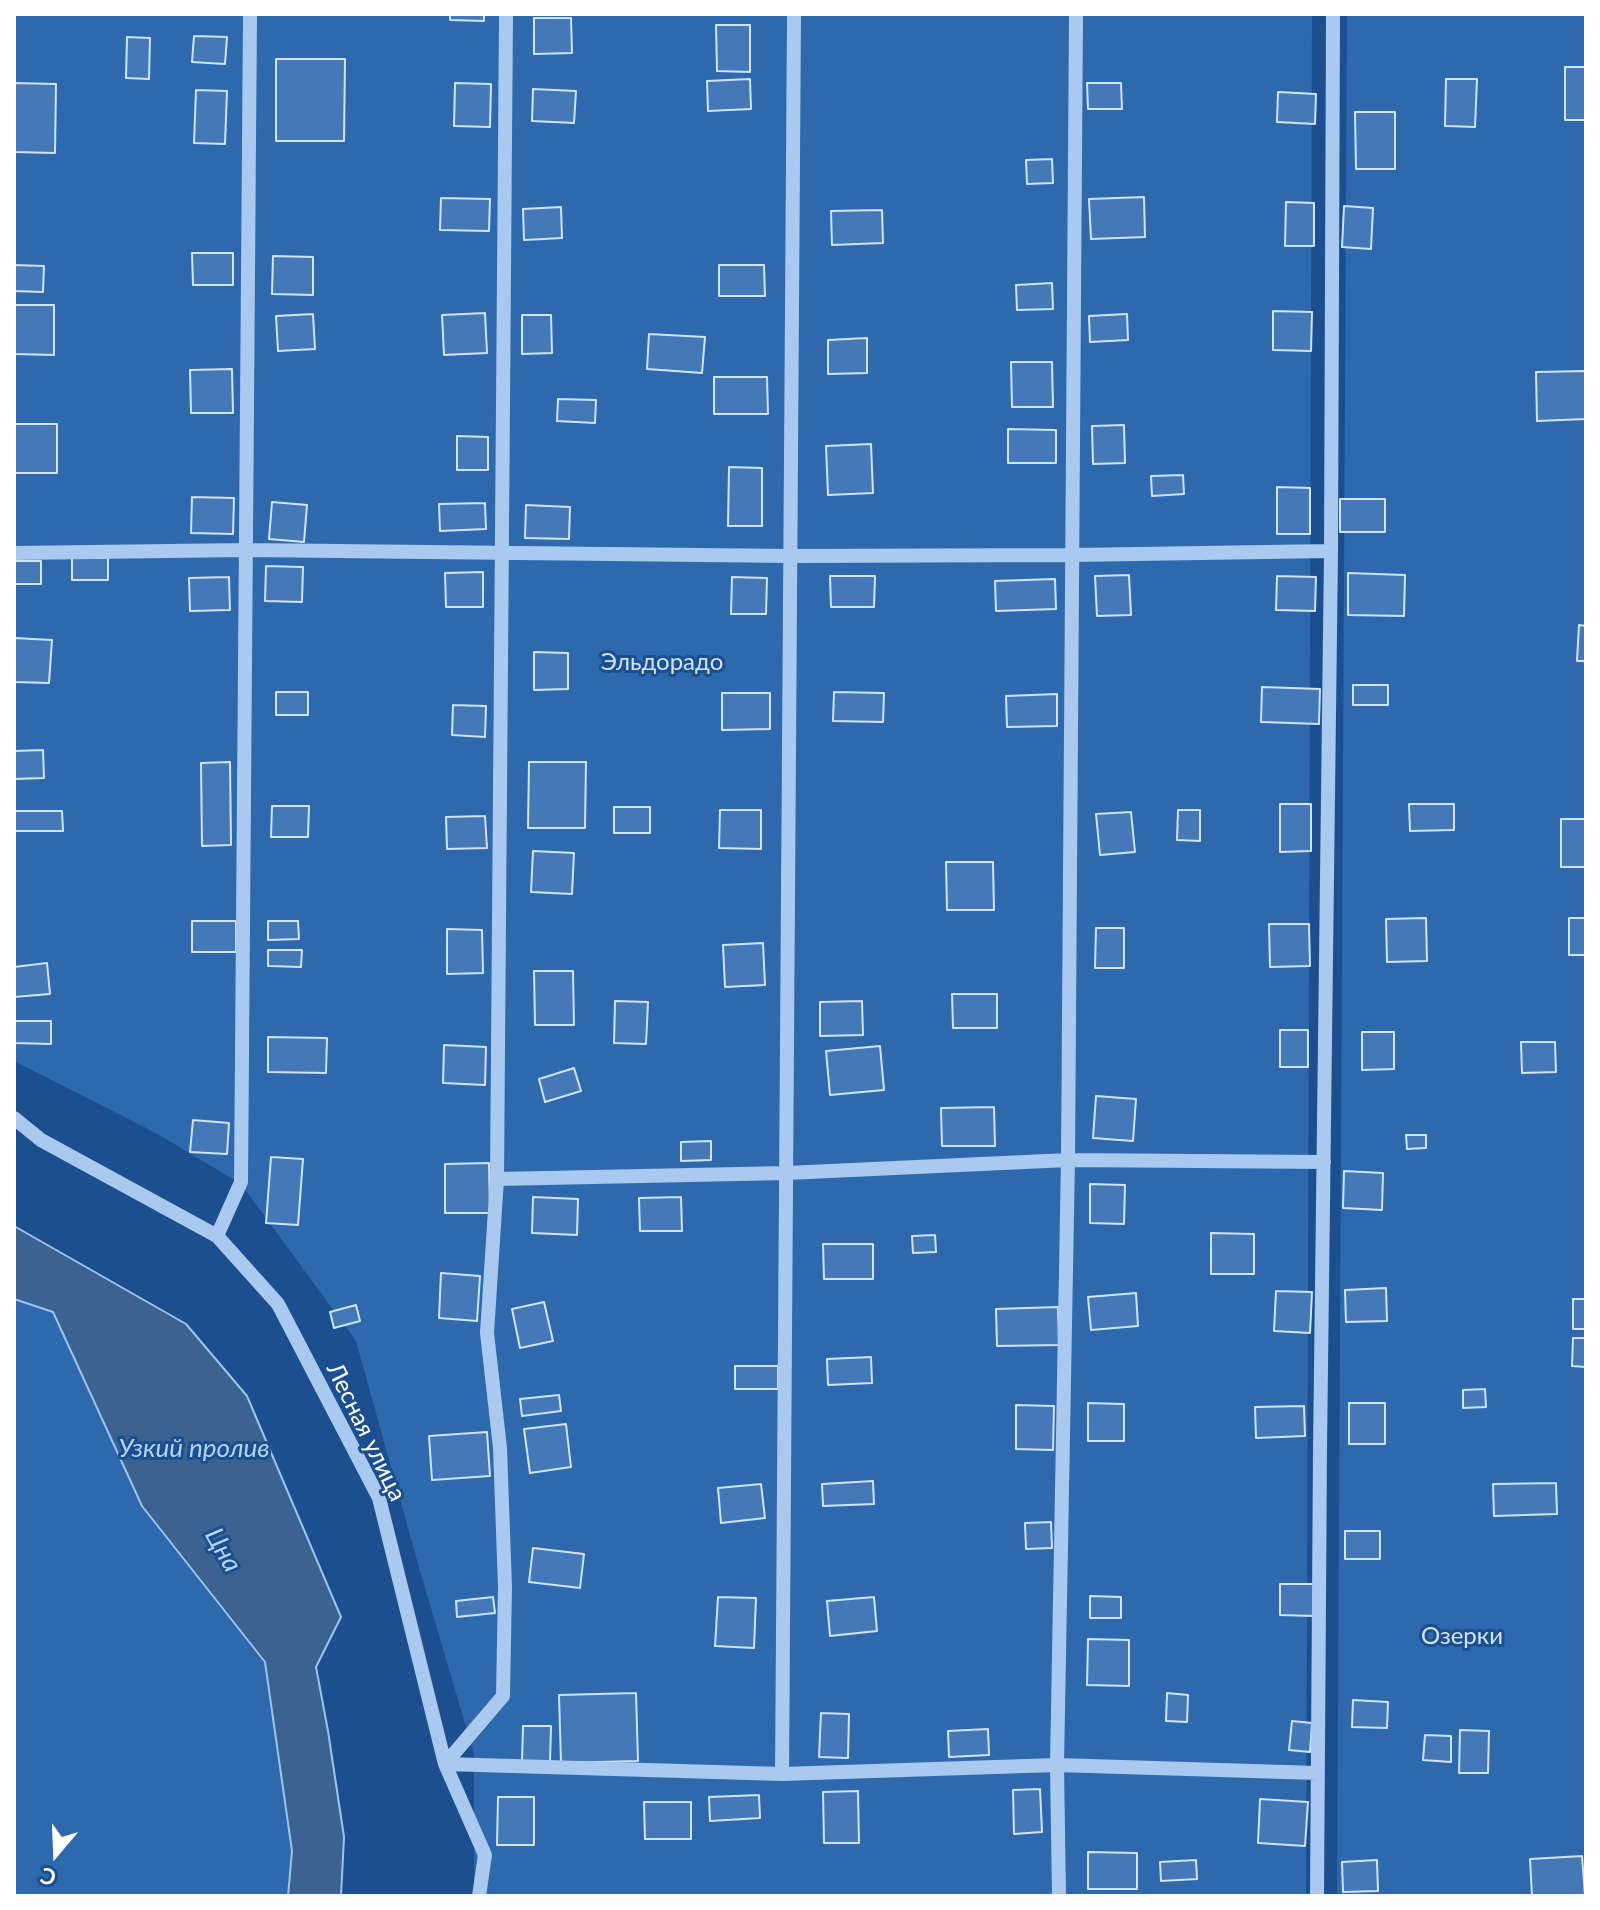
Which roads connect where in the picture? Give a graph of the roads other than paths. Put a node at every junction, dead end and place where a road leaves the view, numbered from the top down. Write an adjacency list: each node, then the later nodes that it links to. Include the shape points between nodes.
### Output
1 (250, 14): 6 (street)
2 (506, 14): 9 (street)
3 (794, 14): 11 (street)
4 (1076, 14): 10 (street)
5 (1333, 14): 7 (street)
6 (246, 550): 8 (street); 9 (street); 17 (street, via 241,1182)
7 (1331, 551): 10 (street); 14 (street)
8 (14, 553)
9 (502, 553): 11 (street); 16 (street)
10 (1072, 555): 11 (street); 13 (street)
11 (791, 556): 15 (street)
12 (14, 1118): 17 (street, Лесная улица, via 41,1140)
13 (1068, 1160): 14 (street); 15 (street); 19 (street)
14 (1324, 1162): 20 (street)
15 (787, 1173): 16 (street); 21 (street)
16 (497, 1179): 18 (street, via 487,1333 500,1448 503,1696)
17 (217, 1236): 18 (street, Лесная улица, via 278,1304 379,1498)
18 (445, 1764): 21 (street); 22 (street, Лесная улица, via 485,1855)
19 (1057, 1765): 20 (street); 21 (street); 23 (street)
20 (1317, 1773): 24 (street)
21 (782, 1774)
22 (479, 1896)
23 (1059, 1896)
24 (1317, 1896)

